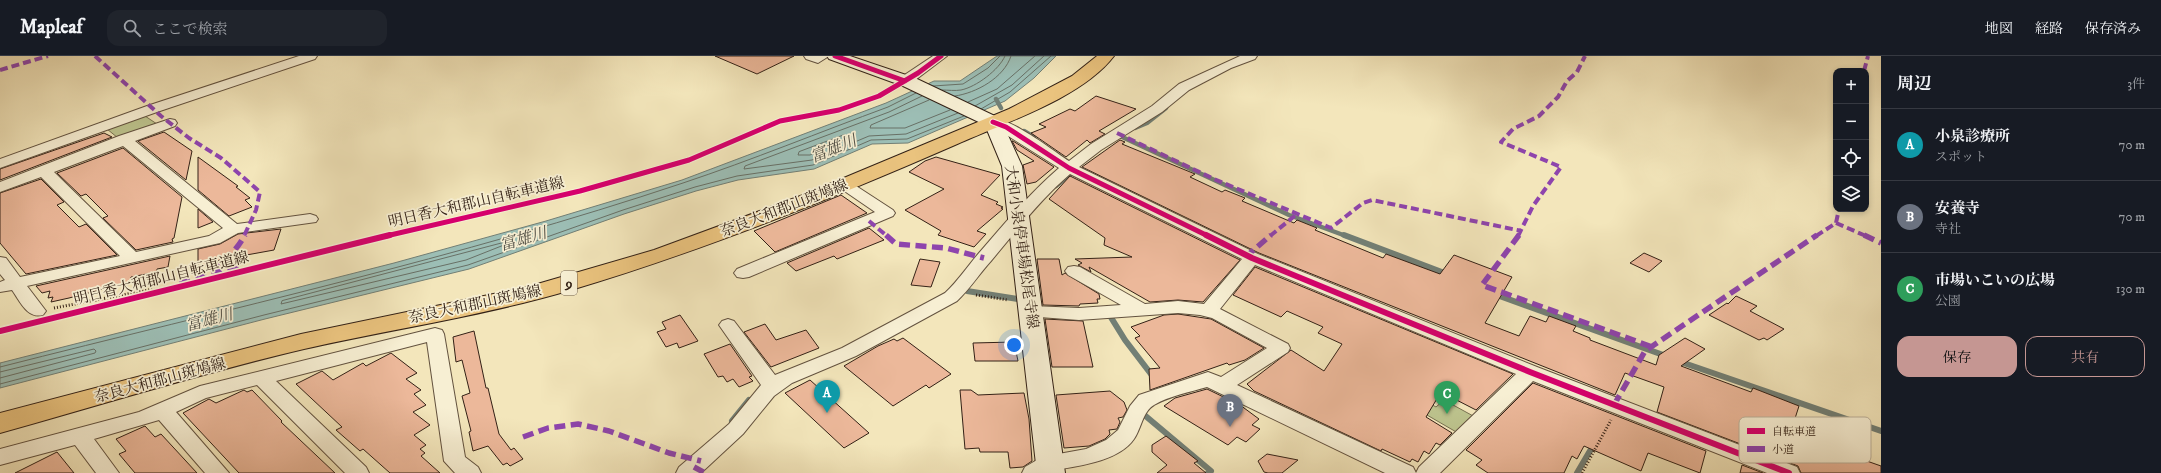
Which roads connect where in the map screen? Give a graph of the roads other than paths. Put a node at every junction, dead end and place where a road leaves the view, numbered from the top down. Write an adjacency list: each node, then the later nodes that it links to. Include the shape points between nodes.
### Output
1 (311, 56): 12 (street, via 152,109)
2 (810, 56): 3 (street, via 818,59)
3 (823, 56)
4 (835, 56): 8 (main road)
5 (940, 56): 8 (street)
6 (1106, 56): 9 (main road, 奈良大和郡山斑鳩線 / 9, via 1099,65 1069,85)
7 (1251, 56): 13 (street, via 1184,87 1156,110 1096,147)
8 (907, 82): 9 (main road)
9 (989, 119): 13 (street, via 1006,127); 15 (main road, 奈良大和郡山斑鳩線 / 9); 18 (main road, 大和小泉停車場松尾寺線, via 1012,166)
10 (170, 123): 11 (street)
11 (124, 139): 14 (street); 19 (street)
12 (0, 164)
13 (1069, 168): 18 (street, via 1050,184); 21 (street)
14 (43, 170): 16 (street); 20 (street)
15 (845, 185): 24 (street, via 887,213); 36 (main road, 奈良大和郡山斑鳩線 / 9, via 685,246 556,287 302,342)
16 (0, 187)
17 (310, 219): 19 (street)
18 (1019, 220): 26 (main road, 大和小泉停車場松尾寺線); 33 (street, via 955,293 849,352)
19 (234, 229): 20 (street, via 214,240)
20 (132, 258): 25 (street)
21 (1252, 258): 29 (street); 31 (street)
22 (0, 262): 25 (street)
23 (1074, 271): 27 (street)
24 (743, 273)
25 (8, 285): 28 (street)
26 (1032, 309): 27 (street, via 1107,312); 41 (main road, 大和小泉停車場松尾寺線)
27 (1143, 310): 29 (street, via 1178,307)
28 (37, 311)
29 (1208, 311): 34 (street, via 1281,348)
30 (728, 326): 33 (street)
31 (1530, 372): 38 (street); 48 (street)
32 (261, 378): 35 (street, via 200,393); 44 (street); 45 (street, via 435,334 455,461)
33 (769, 383): 46 (street, via 736,429)
34 (1222, 386): 41 (street, via 1208,379 1146,400 1126,435 1113,446); 47 (street)
35 (162, 410): 37 (street, via 145,418); 43 (street)
36 (0, 423)
37 (79, 436): 39 (street); 42 (street)
38 (1739, 454)
39 (0, 457)
40 (1763, 463): 49 (street)
41 (1045, 470)
42 (108, 473)
43 (218, 473)
44 (358, 473)
45 (470, 473)
46 (687, 473)
47 (1405, 473)
48 (1427, 473)
49 (1789, 473)

